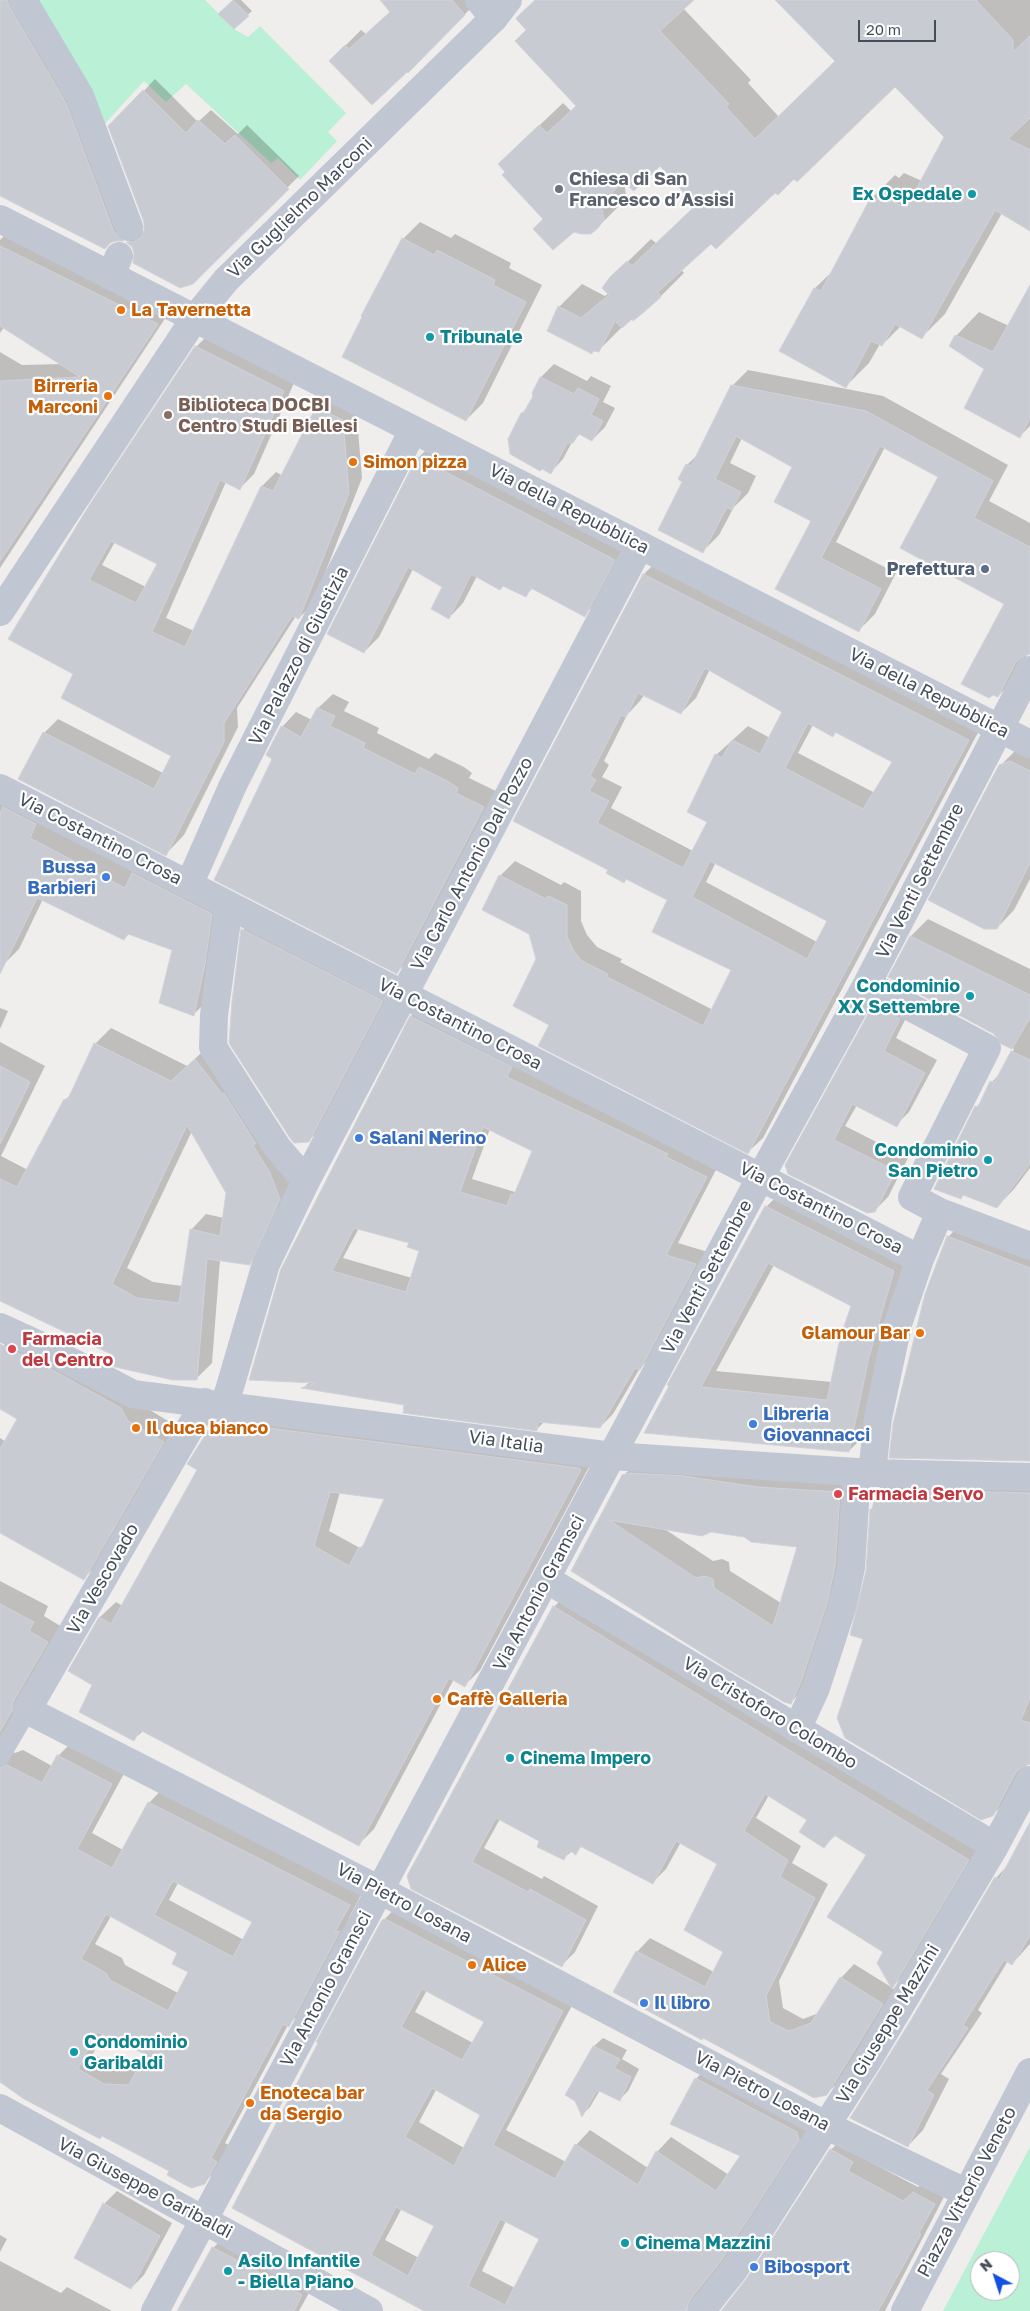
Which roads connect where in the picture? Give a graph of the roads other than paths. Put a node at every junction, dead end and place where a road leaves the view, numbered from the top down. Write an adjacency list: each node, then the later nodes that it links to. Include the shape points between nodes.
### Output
1 (23, 0): 4 (street, via 80,96)
2 (494, 6): 5 (street, Via Guglielmo Marconi, via 226,280)
3 (0, 219): 5 (street, Via della Repubblica, via 115,266)
4 (129, 227)
5 (195, 318): 6 (street, Via della Repubblica); 8 (street, Via Guglielmo Marconi)
6 (413, 430): 7 (street, Via della Repubblica); 13 (street, Via Palazzo di Giustizia, via 233,785)
7 (640, 545): 10 (street, Via della Repubblica); 16 (street, Via Carlo Antonio Dal Pozzo)
8 (0, 612)
9 (1030, 670): 10 (street, Via Venti Settembre)
10 (1000, 728): 11 (street, Via della Repubblica); 15 (street, Via Venti Settembre)
11 (1030, 744)
12 (0, 788): 13 (street, Via Costantino Crosa)
13 (189, 885): 14 (street, Via Costantino Crosa)
14 (229, 905): 16 (street, Via Costantino Crosa); 18 (street, via 214,1015 214,1047 277,1147)
15 (867, 984): 17 (street, Via Venti Settembre); 19 (street, via 987,1048 912,1197)
16 (404, 995): 17 (street, Via Costantino Crosa); 18 (street, Via Carlo Antonio Dal Pozzo)
17 (760, 1178): 21 (street, Via Costantino Crosa); 25 (street, Via Venti Settembre)
18 (306, 1181): 22 (street, Via Carlo Antonio Dal Pozzo)
19 (940, 1212): 20 (street); 21 (street)
20 (1030, 1246)
21 (920, 1259): 26 (street, via 898,1324)
22 (266, 1264): 24 (street, Via Vescovado)
23 (0, 1327): 24 (street, Via Italia, via 133,1394)
24 (215, 1403): 25 (street, Via Italia); 29 (street, Via Vescovado)
25 (612, 1456): 26 (street, Via Italia); 28 (street, Via Antonio Gramsci)
26 (865, 1473): 27 (street, Via Italia); 30 (street, via 842,1608 816,1688)
27 (1030, 1477)
28 (546, 1579): 30 (street, Via Cristoforo Colombo); 34 (street, Via Antonio Gramsci)
29 (27, 1710): 31 (street, Via Vescovado); 34 (street, Via Pietro Losana)
30 (797, 1729): 33 (street, Via Cristoforo Colombo)
31 (0, 1756)
32 (1030, 1780): 33 (street, Via Giuseppe Mazzini)
33 (995, 1846): 37 (street, Via Giuseppe Mazzini, via 868,2060)
34 (378, 1889): 37 (street, Via Pietro Losana); 39 (street, Via Antonio Gramsci)
35 (1030, 2072): 38 (street, Piazza Vittorio Veneto)
36 (0, 2108): 39 (street, Via Giuseppe Garibaldi)
37 (825, 2125): 38 (street, Via Pietro Losana); 42 (street, Via Giuseppe Mazzini, via 734,2270)
38 (967, 2193): 43 (street, Piazza Vittorio Veneto)
39 (204, 2220): 40 (street, Via Antonio Gramsci); 41 (street, Via Giuseppe Garibaldi)
40 (154, 2311)
41 (369, 2311)
42 (701, 2311)
43 (905, 2311)

